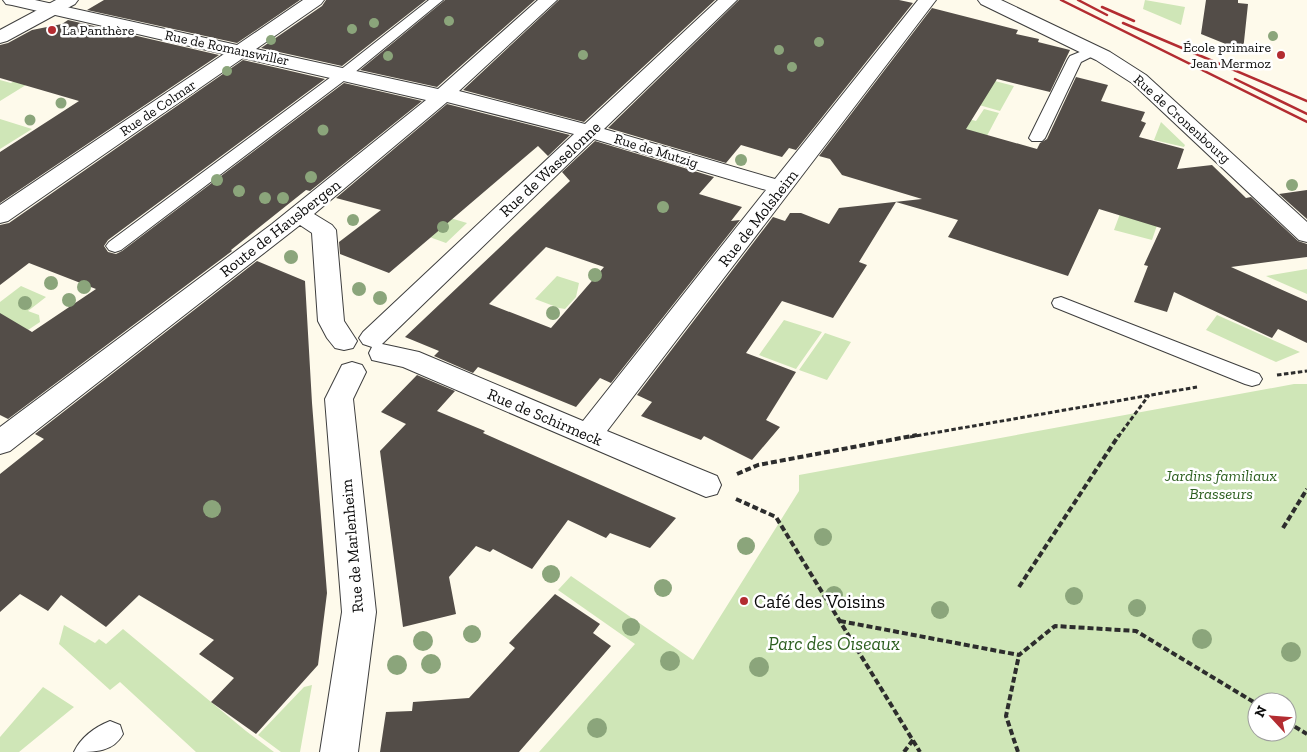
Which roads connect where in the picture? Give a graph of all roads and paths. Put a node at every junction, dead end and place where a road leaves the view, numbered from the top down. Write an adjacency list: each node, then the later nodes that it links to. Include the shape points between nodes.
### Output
1 (12, 0): 9 (street, Rue de Romanswiller)
2 (69, 0): 9 (street)
3 (315, 0): 11 (street, Rue de Colmar)
4 (437, 0): 13 (lane)
5 (548, 0): 14 (street, Route de Hausbergen)
6 (728, 0): 15 (street, Rue de Wasselonne)
7 (927, 0): 17 (street, Rue de Molsheim)
8 (987, 0): 12 (street, Rue de Cronenbourg)
9 (51, 9): 10 (street); 11 (street, Rue de Romanswiller)
10 (0, 37)
11 (241, 50): 13 (street, Rue de Romanswiller); 19 (street, Rue de Colmar)
12 (1092, 51): 16 (lane, via 1075,59); 20 (street, Rue de Cronenbourg, via 1129,72 1161,98)
13 (344, 74): 14 (street, Rue de Romanswiller); 21 (lane)
14 (442, 95): 15 (street, Rue de Mutzig); 18 (street, Route de Hausbergen)
15 (591, 132): 17 (street, Rue de Mutzig); 24 (street, Rue de Wasselonne)
16 (1037, 138)
17 (782, 188): 29 (street, Rue de Molsheim)
18 (299, 215): 23 (street, via 324,230 330,321); 30 (street, Route de Hausbergen)
19 (0, 216)
20 (1307, 235)
21 (115, 246)
22 (1061, 303): 26 (lane)
23 (344, 341): 24 (street, via 355,337); 25 (street, via 330,359 333,366)
24 (377, 346): 25 (street, via 377,362); 29 (street, Rue de Schirmeck)
25 (352, 372): 41 (street, Rue de Marlenheim, via 339,399 359,612)
26 (1252, 379)
27 (1204, 386): 28 (path)
28 (1149, 395): 31 (path, via 758,465); 34 (path)
29 (588, 435): 31 (street, Rue de Schirmeck)
30 (0, 443)
31 (706, 485): 35 (path, via 776,517)
32 (1307, 489): 33 (path)
33 (1283, 528)
34 (1019, 587)
35 (840, 621): 36 (path); 39 (path)
36 (1018, 655): 37 (path, via 1055,626 1136,631); 44 (path, via 1006,716)
37 (1247, 698)
38 (110, 734): 40 (lane)
39 (913, 740): 42 (path); 43 (path)
40 (88, 752)
41 (339, 752)
42 (904, 752)
43 (920, 752)
44 (1018, 752)

